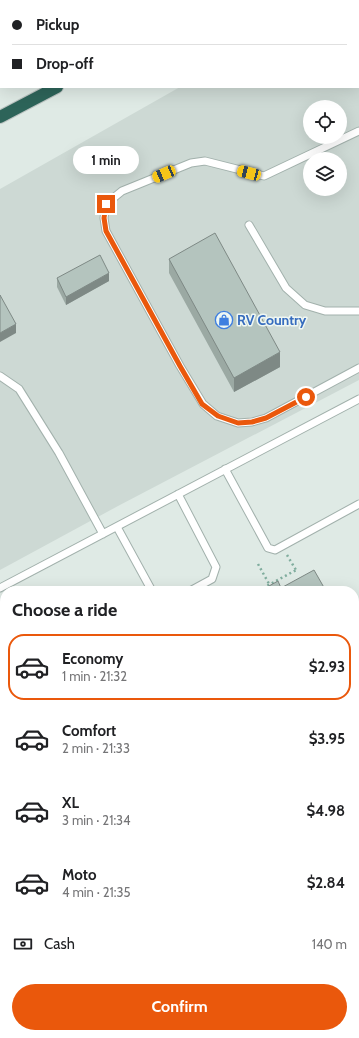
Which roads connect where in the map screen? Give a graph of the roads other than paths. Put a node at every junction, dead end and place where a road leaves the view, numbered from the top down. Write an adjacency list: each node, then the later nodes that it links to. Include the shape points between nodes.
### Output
1 (55, 88): 2 (highway)
2 (0, 117)
3 (359, 131): 6 (lane, via 264,176 205,161 191,163 122,191 106,204 104,218 106,231 180,366 202,404 218,416 238,423 266,418)
4 (249, 225): 5 (lane, via 286,288 305,305 325,311)
5 (359, 311)
6 (359, 368)
7 (0, 376): 13 (lane, via 19,389 59,453)
8 (359, 399): 9 (lane)
9 (225, 469): 10 (lane); 11 (lane, via 268,548 275,550)
10 (178, 494): 12 (lane); 16 (lane, via 216,567 212,579)
11 (359, 504)
12 (116, 527): 13 (lane); 15 (lane)
13 (103, 534): 14 (lane)
14 (4, 586)
15 (149, 586)
16 (199, 586)

